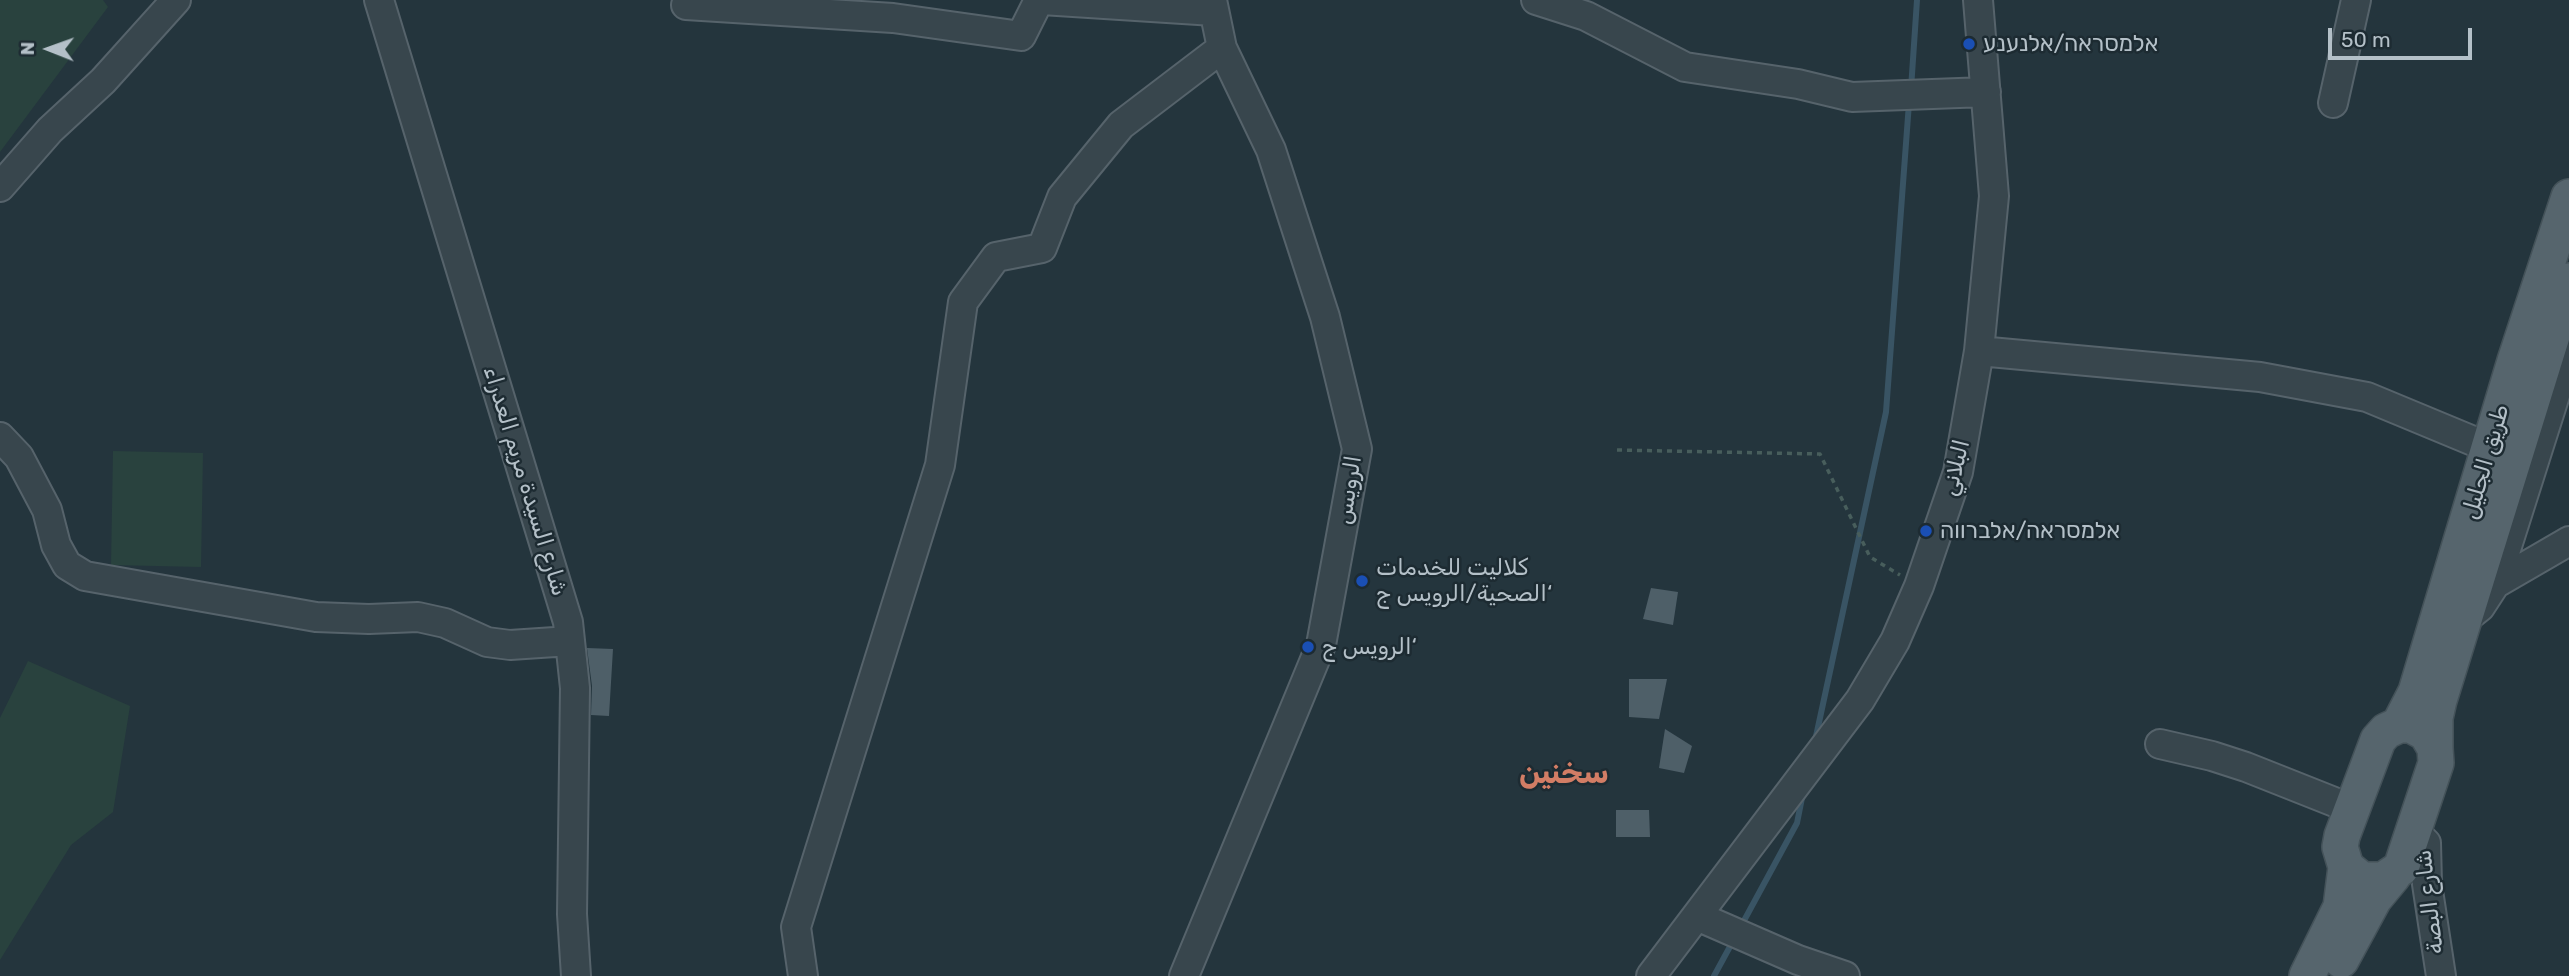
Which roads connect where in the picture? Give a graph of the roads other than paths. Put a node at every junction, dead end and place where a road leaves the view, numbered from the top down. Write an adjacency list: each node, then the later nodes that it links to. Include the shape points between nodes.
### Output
1 (176, 0): 12 (street)
2 (379, 0): 22 (street, شارع السيدة مريم العدراء, via 550,560)
3 (1040, 0): 7 (street, via 1021,36 892,18); 8 (street)
4 (1536, 0): 10 (street, via 1586,16 1685,67 1798,83 1852,97)
5 (1978, 0): 10 (street, البلاني)
6 (2356, 0): 11 (street)
7 (686, 5)
8 (1213, 6): 9 (street, الرويس)
9 (1222, 48): 32 (street, via 1121,125 1062,197 1042,248 996,257 963,302 940,465 796,927); 33 (street, الرويس, via 1271,150 1325,317 1357,450 1321,645)
10 (1986, 92): 15 (street, البلاني, via 1994,196)
11 (2333, 103)
12 (0, 187)
13 (2569, 197): 18 (main road, طريق الجليل)
14 (2569, 281): 21 (main road, طريق الجليل)
15 (1979, 351): 18 (street, via 2260,377 2367,397); 30 (street, البلاني, via 1958,472 1919,586 1895,640 1860,700)
16 (2569, 351): 20 (street)
17 (0, 437): 22 (street, via 19,457 47,510 67,565 85,576 316,617 418,617 445,623 487,642)
18 (2490, 448): 23 (main road, طريق الجليل, via 2416,692)
19 (2569, 541): 20 (street)
20 (2496, 584): 21 (street)
21 (2465, 619): 25 (main road, طريق الجليل, via 2439,700)
22 (570, 641): 31 (street, شارع السيدة مريم العدراء, via 575,688 572,914)
23 (2399, 725): 25 (main road, via 2426,733); 26 (main road, طريق الجليل, via 2378,740)
24 (2160, 744): 26 (street, via 2246,766)
25 (2435, 748): 27 (main road, طريق الجليل, via 2436,763)
26 (2352, 809): 28 (main road, طريق الجليل, via 2340,847)
27 (2414, 831): 29 (main road, طريق الجليل, via 2406,858); 38 (street, شارع البصة, via 2426,843 2427,884)
28 (2346, 867): 29 (main road, via 2362,880); 36 (main road, via 2341,906)
29 (2393, 876): 37 (main road, via 2374,899)
30 (1697, 916): 34 (street, البلاني); 35 (street)
31 (576, 976)
32 (803, 976)
33 (1184, 976)
34 (1651, 976)
35 (1845, 976)
36 (2307, 976)
37 (2333, 976)
38 (2441, 976)

